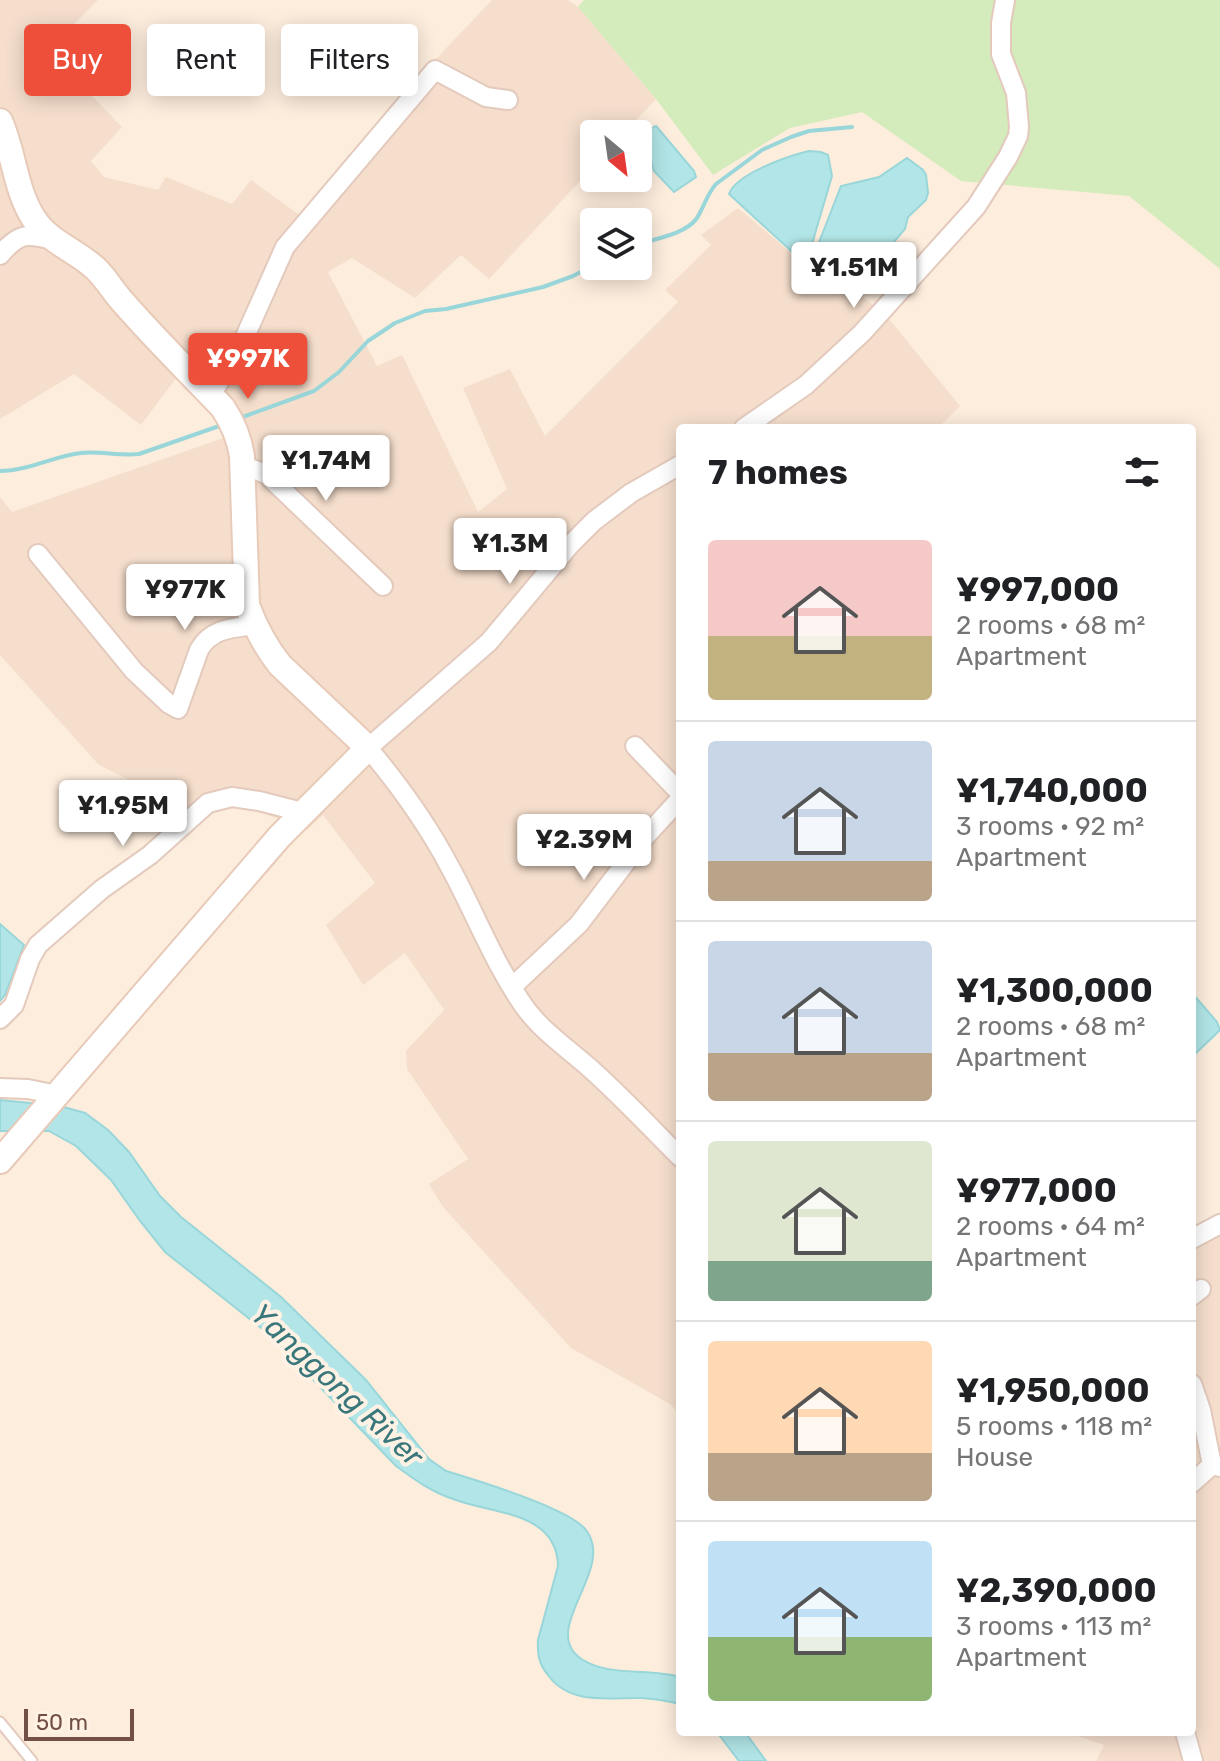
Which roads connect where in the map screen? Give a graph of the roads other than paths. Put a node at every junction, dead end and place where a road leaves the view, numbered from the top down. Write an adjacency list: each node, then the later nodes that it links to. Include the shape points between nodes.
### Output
1 (1005, 0): 7 (street, via 1001,54 1016,93 1019,127 1008,157 976,207 862,333 806,385)
2 (508, 100): 6 (street, via 486,97 435,70 285,247 240,348)
3 (0, 121): 4 (street, via 26,204)
4 (53, 240): 5 (street, via 22,236); 6 (street, via 93,266)
5 (0, 255)
6 (211, 395): 8 (street, via 231,419)
7 (750, 424)
8 (242, 465): 11 (street, via 266,474); 12 (street, via 247,605)
9 (676, 467): 14 (street, via 594,521 489,642)
10 (38, 554): 12 (street, via 134,671 178,709 203,642 214,633)
11 (383, 586)
12 (255, 625): 14 (street, via 280,665)
13 (635, 746): 15 (street)
14 (368, 748): 17 (street); 18 (street, via 427,826)
15 (676, 792)
16 (676, 801): 18 (street, via 579,924)
17 (302, 812): 19 (street, via 232,797 208,803 38,945 14,1005); 21 (street)
18 (512, 987): 23 (street, via 537,1022)
19 (0, 1019)
20 (0, 1088): 21 (street, via 28,1089)
21 (54, 1098): 22 (street)
22 (9, 1147)
23 (676, 1153)
24 (1220, 1224): 25 (street)
25 (1196, 1237)
26 (1196, 1396): 27 (street)
27 (1216, 1466): 28 (street)
28 (1196, 1480)
29 (0, 1722): 31 (lane)
30 (1186, 1736): 32 (street)
31 (32, 1761)
32 (1193, 1761)

